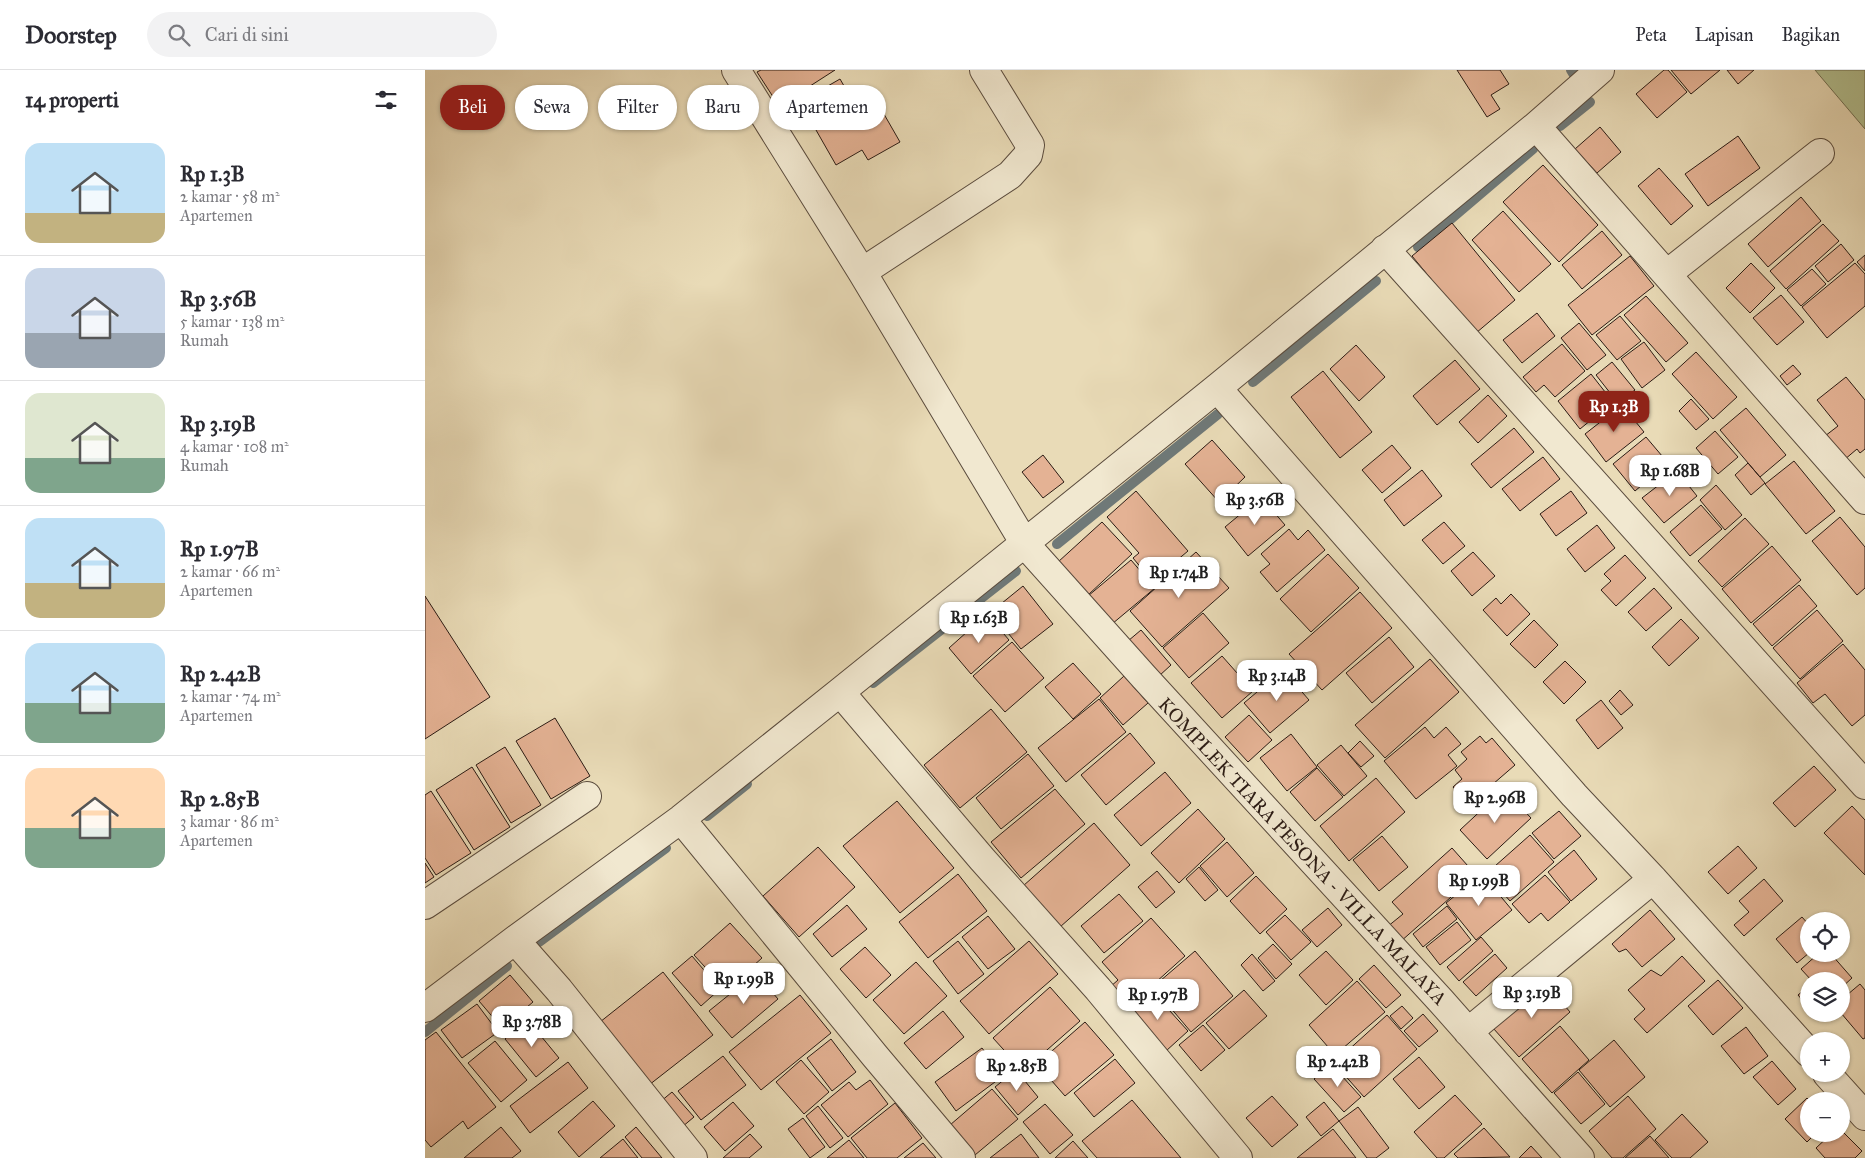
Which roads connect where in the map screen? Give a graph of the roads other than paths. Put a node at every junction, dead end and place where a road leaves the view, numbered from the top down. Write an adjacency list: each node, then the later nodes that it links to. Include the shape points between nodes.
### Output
1 (736, 70): 7 (street, KOMPLEK TIARA PESONA - VILLA MALAYA)
2 (983, 70): 7 (street, via 1030,145 1028,155 1010,175)
3 (1600, 70): 4 (street)
4 (1536, 126): 6 (street); 8 (street)
5 (1820, 153): 8 (street)
6 (1385, 249): 9 (street); 13 (street)
7 (862, 272): 11 (street, KOMPLEK TIARA PESONA - VILLA MALAYA)
8 (1667, 274): 10 (street)
9 (1217, 388): 11 (street); 16 (street, via 1574,795)
10 (1865, 500)
11 (1025, 544): 12 (street); 20 (street, KOMPLEK TIARA PESONA - VILLA MALAYA)
12 (840, 692): 15 (street); 26 (street, via 982,860 1098,989)
13 (1865, 785)
14 (587, 796): 17 (street)
15 (681, 819): 18 (street); 25 (street)
16 (1653, 879): 20 (street); 21 (street)
17 (425, 905)
18 (515, 940): 19 (street); 24 (street)
19 (425, 1008)
20 (1468, 1032): 27 (street, KOMPLEK TIARA PESONA - VILLA MALAYA)
21 (1800, 1043)
22 (1834, 1082): 23 (street)
23 (1865, 1116)
24 (693, 1158)
25 (961, 1158)
26 (1238, 1158)
27 (1580, 1158)

